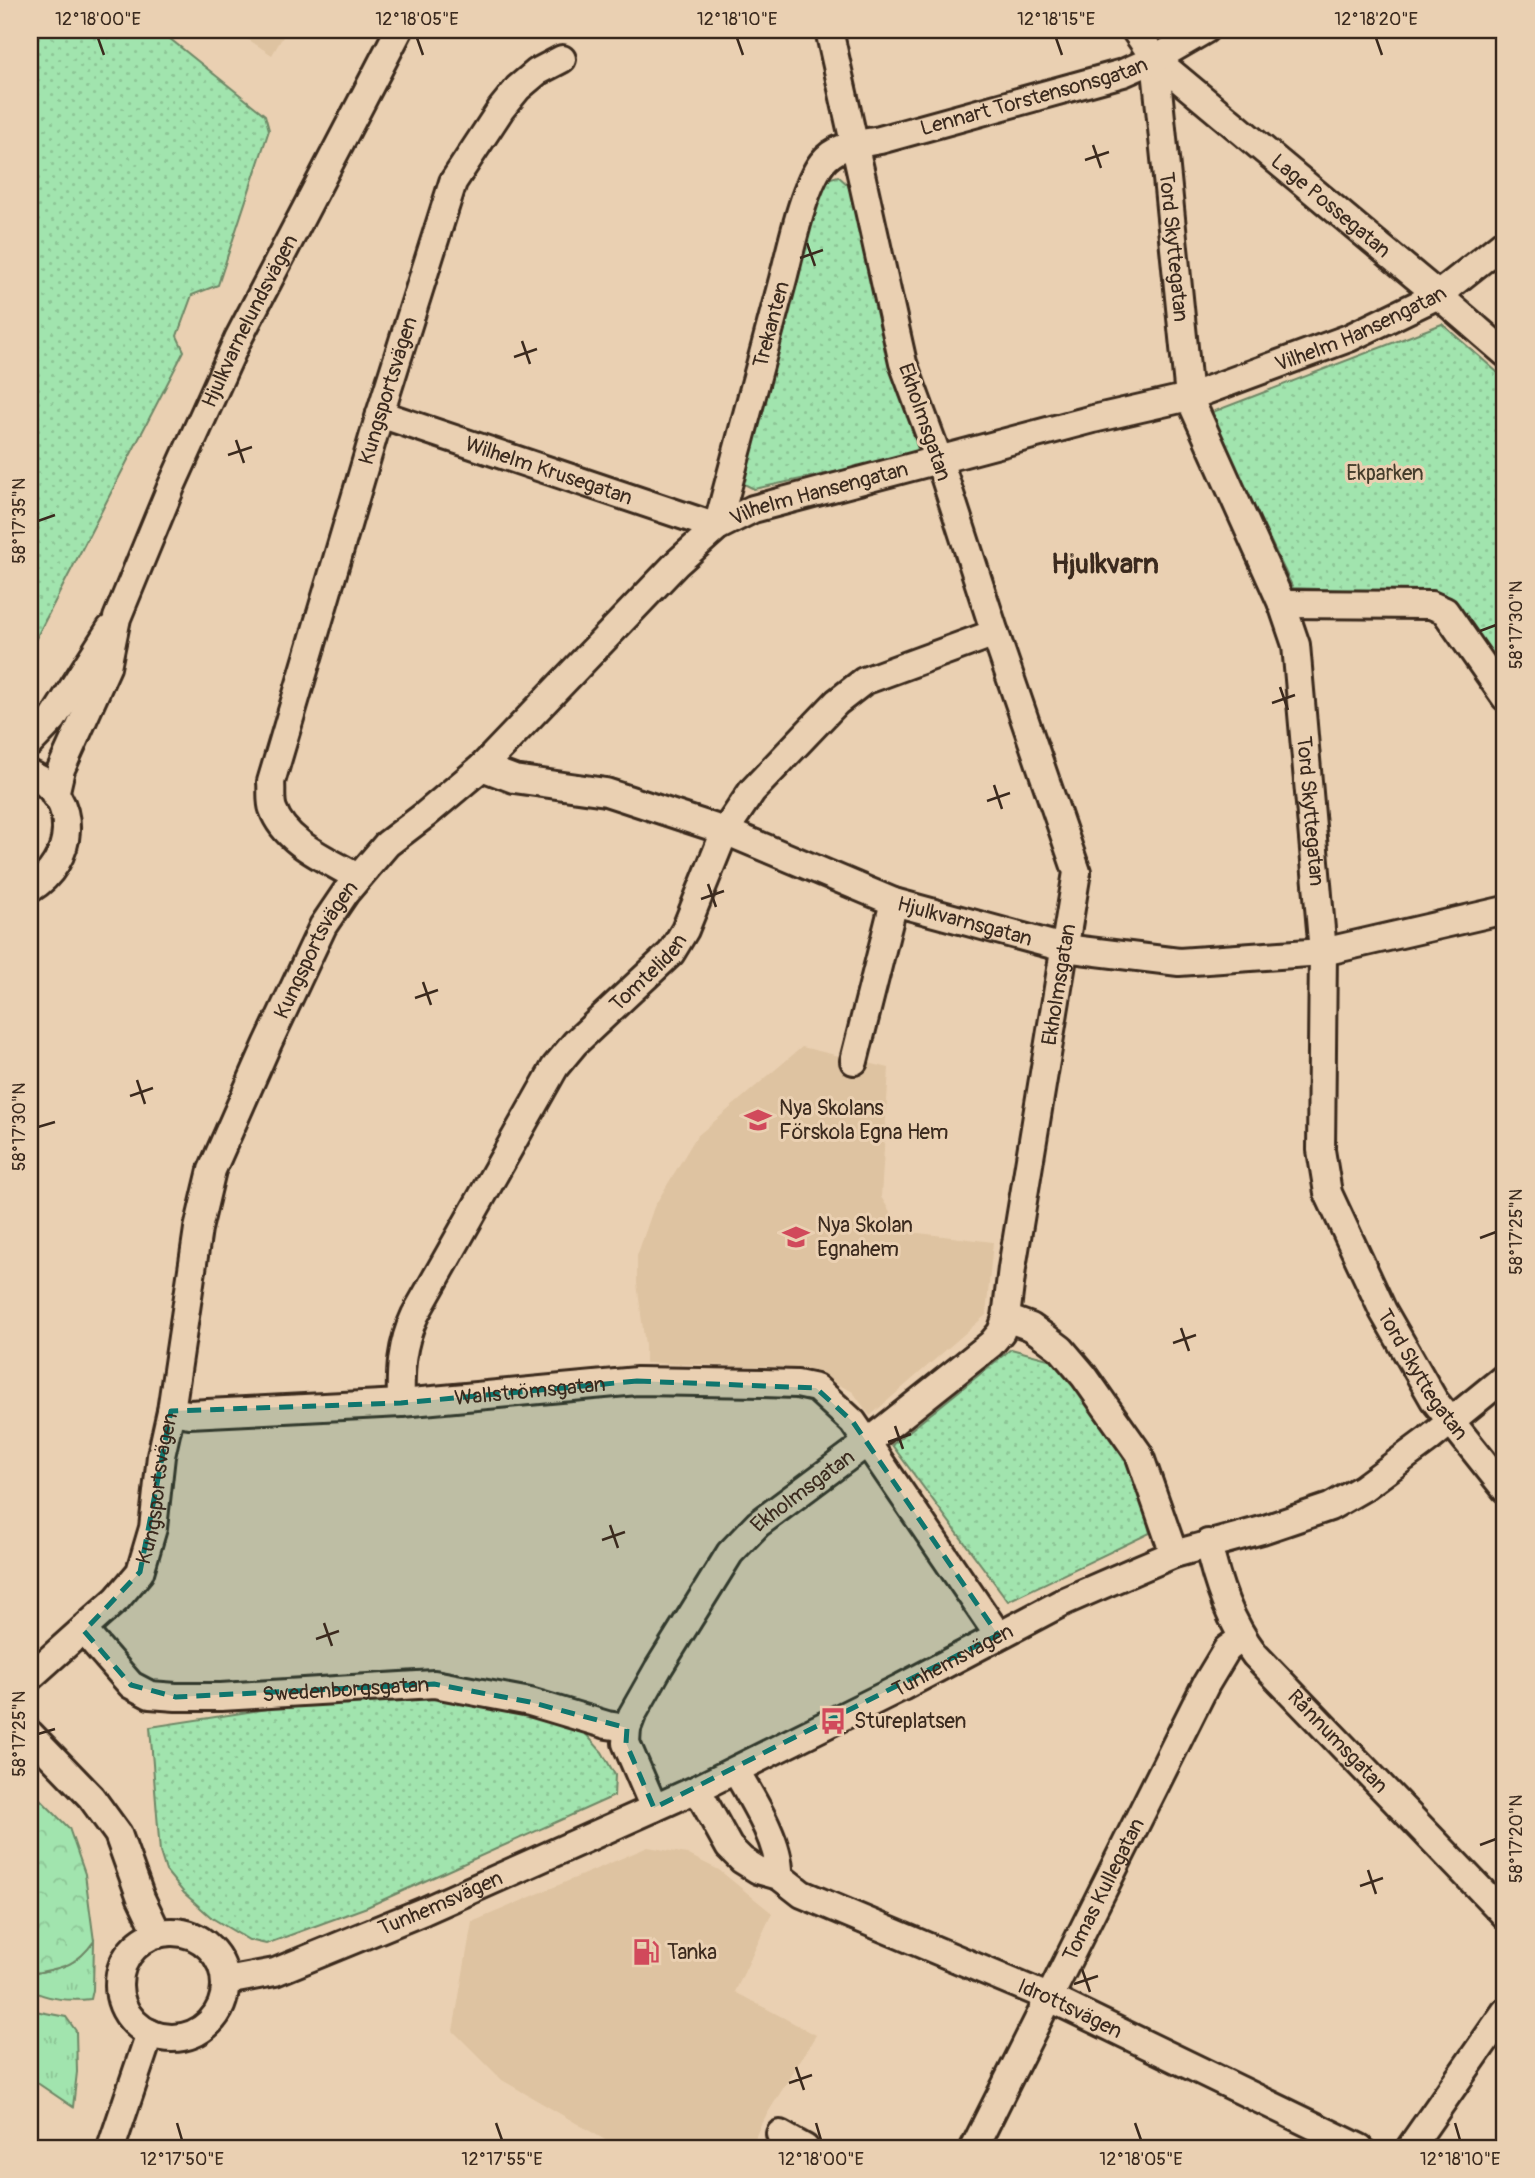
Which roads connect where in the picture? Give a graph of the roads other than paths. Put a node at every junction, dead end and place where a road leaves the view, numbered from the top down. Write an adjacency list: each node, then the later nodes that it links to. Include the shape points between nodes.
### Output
1 (399, 30): 16 (street, Hjulkvarnelundsvägen, via 238,339)
2 (830, 30): 7 (street, Ekholmsgatan)
3 (1135, 30): 6 (street, Tord Skyttegatan)
4 (1205, 30): 6 (street, Lennart Torstensonsgatan)
5 (562, 59): 12 (street, Kungsportsvägen, via 518,88 453,182)
6 (1155, 59): 7 (street, Lennart Torstensonsgatan, via 1123,73); 9 (street, Lage Possegatan); 11 (street, Tord Skyttegatan)
7 (854, 144): 13 (street, Ekholmsgatan, via 903,363); 14 (street, Trekanten, via 837,149 821,165 807,196)
8 (1505, 242): 9 (street, Vilhelm Hansengatan)
9 (1438, 295): 10 (street, Lage Possegatan); 11 (street, Vilhelm Hansengatan, via 1349,338)
10 (1505, 353)
11 (1189, 397): 13 (street, Vilhelm Hansengatan); 15 (street, Tord Skyttegatan)
12 (380, 414): 14 (street, Wilhelm Krusegatan); 24 (street, Kungsportsvägen, via 271,782 272,807 282,825 300,844)
13 (939, 460): 14 (street, Vilhelm Hansengatan, via 754,509); 17 (street, Ekholmsgatan)
14 (717, 527): 20 (street, Vilhelm Hansengatan)
15 (1282, 604): 18 (street, via 1430,605 1445,611); 29 (street, Tord Skyttegatan, via 1296,645)
16 (117, 618): 19 (street, Hjulkvarnelundsvägen, via 53,719); 22 (street, Hjulkvarnelundsvägen, via 107,667 61,769)
17 (995, 633): 23 (street, Tomteliden, via 864,681 837,702 752,791); 28 (street, Ekholmsgatan, via 1077,872)
18 (1505, 697)
19 (30, 743)
20 (482, 768): 23 (street, Hjulkvarnsgatan, via 514,779 606,792); 24 (street, Vilhelm Hansengatan, via 387,844)
21 (30, 774): 22 (street)
22 (55, 795): 25 (street, via 65,820 64,848 52,872)
23 (725, 831): 26 (street, Hjulkvarnsgatan); 33 (street, Tomteliden, via 671,953 555,1067 415,1315 403,1348)
24 (357, 877): 34 (street, Kungsportsvägen, via 323,926 212,1170 198,1229)
25 (30, 889)
26 (894, 902): 28 (street, Hjulkvarnsgatan); 30 (street)
27 (1505, 910): 29 (street, Hjulkvarnsgatan)
28 (1064, 948): 29 (street, Hjulkvarnsgatan, via 1179,962); 31 (street, Ekholmsgatan)
29 (1323, 952): 35 (street, Tord Skyttegatan, via 1321,1150 1328,1193 1383,1311)
30 (854, 1061)
31 (1006, 1318): 36 (street, Ekholmsgatan, via 1002,1332 991,1344); 39 (street, via 1045,1337 1084,1376 1139,1454)
32 (1505, 1377): 35 (street, Tunhemsvägen)
33 (401, 1403): 34 (street, Wallströmsgatan, via 189,1414); 36 (street, Wallströmsgatan, via 637,1381 797,1384 816,1388 853,1422)
34 (171, 1411): 40 (street, Kungsportsvägen, via 153,1528 140,1572)
35 (1450, 1422): 37 (street, Tord Skyttegatan); 38 (street, Tunhemsvägen, via 1363,1488 1330,1507)
36 (868, 1443): 41 (street); 44 (street, Ekholmsgatan, via 758,1524 730,1553)
37 (1505, 1489)
38 (1208, 1543): 39 (street, Tunhemsvägen); 42 (street, Rånnumsgatan, via 1215,1574)
39 (1174, 1554): 41 (street, Tunhemsvägen)
40 (84, 1631): 43 (street, Kungsportsvägen); 44 (street, Swedenborgsgatan, via 131,1685 150,1695 221,1697 434,1684 530,1702)
41 (998, 1635): 46 (street, Tunhemsvägen)
42 (1242, 1638): 50 (street, Rånnumsgatan); 53 (street, Tomas Kullegatan, via 1227,1649 1206,1684)
43 (30, 1677)
44 (627, 1728): 48 (street, via 626,1743)
45 (30, 1734): 51 (street, via 92,1797 118,1833)
46 (736, 1771): 47 (street, Tunhemsvägen); 49 (street, via 780,1862)
47 (697, 1789): 48 (street, Tunhemsvägen); 49 (street, Idrottsvägen, via 729,1847 758,1870)
48 (654, 1808): 52 (street, Tunhemsvägen, via 275,1972)
49 (779, 1876): 53 (street, Idrottsvägen, via 802,1894)
50 (1505, 1915)
51 (158, 1934): 52 (street, via 189,1934 203,1941 218,1959); 55 (street, via 131,1951 119,1981 126,2012)
52 (226, 1981): 55 (street, via 224,1999 203,2028 186,2036)
53 (1048, 1997): 59 (street, Tomas Kullegatan); 60 (street, Idrottsvägen)
54 (1505, 2012): 61 (street)
55 (150, 2034): 57 (street)
56 (780, 2134): 58 (street)
57 (111, 2148)
58 (805, 2148)
59 (974, 2148)
60 (1360, 2148)
61 (1410, 2148)

